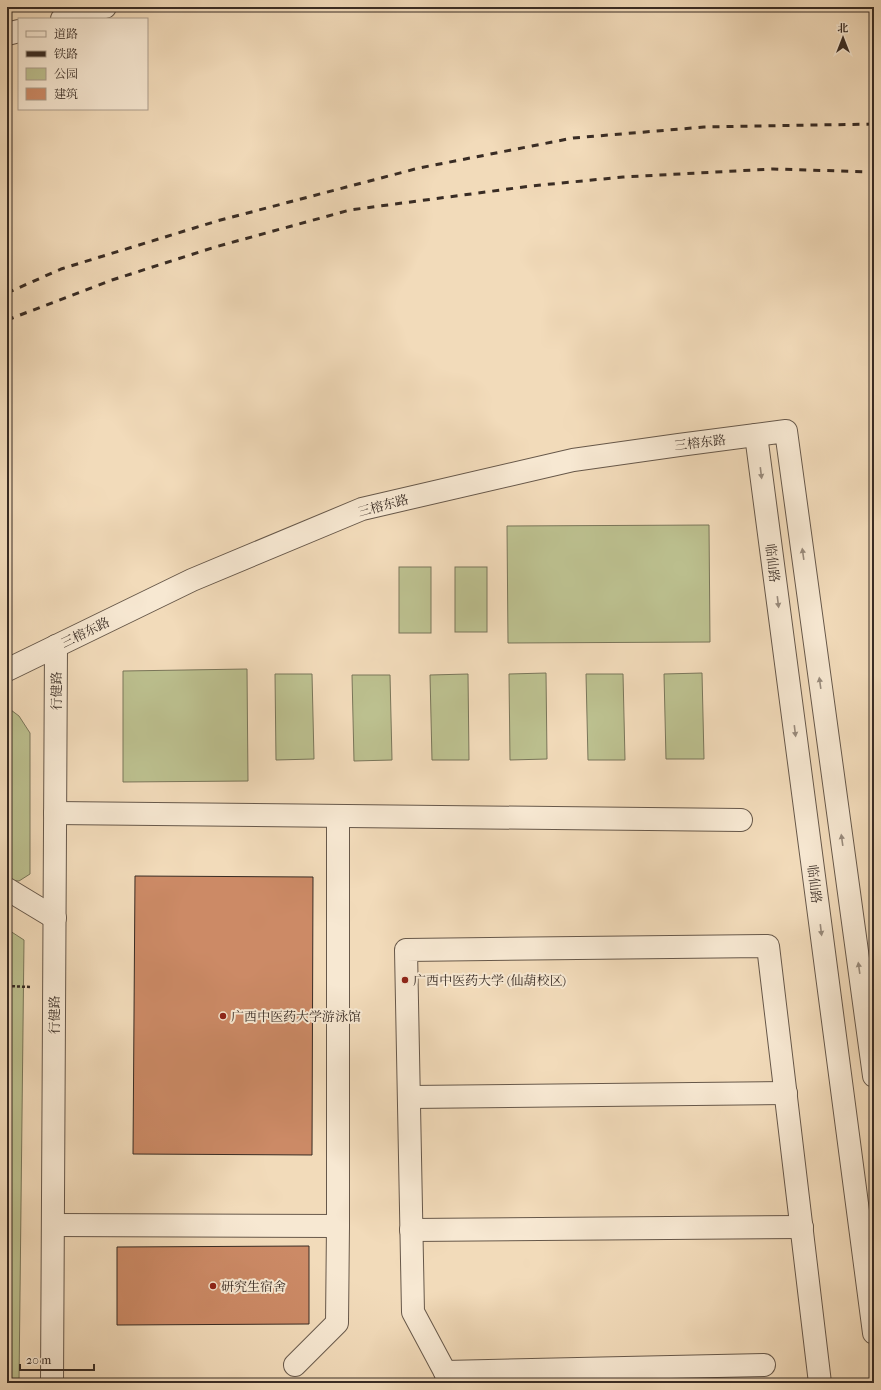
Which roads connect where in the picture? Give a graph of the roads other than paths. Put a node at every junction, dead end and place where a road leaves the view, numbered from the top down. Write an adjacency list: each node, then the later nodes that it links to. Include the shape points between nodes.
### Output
1 (105, 7): 2 (street)
2 (66, 18)
3 (18, 31): 4 (street)
4 (7, 34)
5 (756, 435): 6 (street, 三榕东路, via 573,460 362,509 192,580); 13 (street, 三榕东路, one-way to 5, via 786,431); 20 (street, 临仙路, one-way to 20)
6 (56, 646): 7 (street, 三榕东路); 8 (street, 行健路)
7 (7, 670)
8 (55, 813): 9 (street); 12 (street, 行健路)
9 (338, 816): 10 (street); 17 (street)
10 (741, 820)
11 (7, 889): 12 (street)
12 (55, 918): 16 (street, 行健路)
13 (874, 1076)
14 (786, 1093): 15 (street); 15 (street, via 768,946 406,950); 18 (street)
15 (409, 1097): 19 (street)
16 (53, 1225): 17 (street); 24 (street, 行健路)
17 (338, 1226): 21 (street, via 337,1324)
18 (802, 1227): 19 (street); 25 (street)
19 (411, 1230): 23 (street, via 413,1312)
20 (874, 1333)
21 (295, 1365)
22 (764, 1365): 23 (street)
23 (448, 1378)
24 (52, 1383)
25 (820, 1383)

